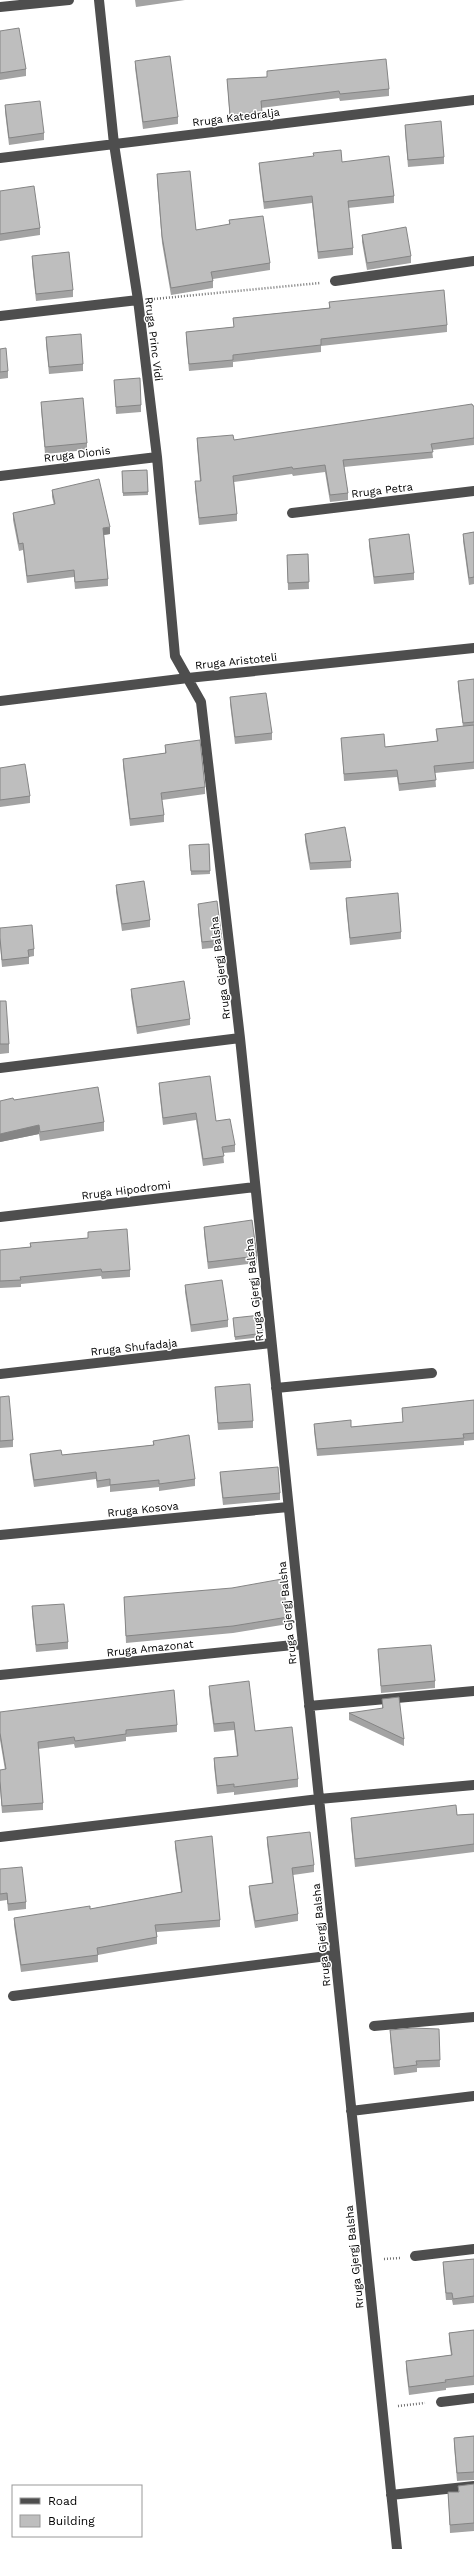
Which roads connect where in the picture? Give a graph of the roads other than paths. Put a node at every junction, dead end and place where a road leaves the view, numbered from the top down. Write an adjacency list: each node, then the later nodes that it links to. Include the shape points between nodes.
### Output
1 (69, 0): 3 (street)
2 (99, 0): 5 (street, Rruga Princ Vidi)
3 (0, 8)
4 (474, 100): 5 (street, Rruga Katedralja)
5 (114, 144): 6 (street, Rruga Katedralja); 9 (street, Rruga Princ Vidi)
6 (0, 158)
7 (474, 261): 8 (street)
8 (335, 281)
9 (138, 300): 10 (street); 11 (street, Rruga Princ Vidi)
10 (0, 316)
11 (157, 457): 12 (street, Rruga Dionis); 16 (street, Rruga Princ Vidi, via 175,656)
12 (0, 476)
13 (474, 491): 14 (street, Rruga Petra)
14 (292, 513)
15 (474, 648): 16 (street, Rruga Aristoteli)
16 (188, 678): 17 (street, Rruga Aristoteli); 18 (street, Rruga Gjergj Balsha, via 201,702)
17 (0, 701)
18 (240, 1038): 19 (street); 20 (street, Rruga Gjergj Balsha)
19 (0, 1068)
20 (255, 1187): 21 (street, Rruga Hipodromi); 22 (street, Rruga Gjergj Balsha)
21 (0, 1217)
22 (271, 1343): 24 (street, Rruga Shufadaja); 25 (street, Rruga Gjergj Balsha)
23 (432, 1373): 25 (street)
24 (0, 1374)
25 (276, 1388): 26 (street, Rruga Gjergj Balsha)
26 (288, 1507): 27 (street, Rruga Kosova); 28 (street, Rruga Gjergj Balsha)
27 (0, 1535)
28 (302, 1644): 29 (street, Rruga Amazonat); 31 (street, Rruga Gjergj Balsha)
29 (0, 1675)
30 (474, 1692): 31 (street)
31 (309, 1706): 33 (street, Rruga Gjergj Balsha)
32 (474, 1785): 33 (street)
33 (319, 1799): 34 (street); 35 (street, Rruga Gjergj Balsha)
34 (0, 1838)
35 (335, 1955): 36 (street); 40 (street, Rruga Gjergj Balsha)
36 (13, 1996)
37 (474, 2017): 38 (street)
38 (374, 2026)
39 (474, 2096): 40 (street)
40 (351, 2111): 46 (street, Rruga Gjergj Balsha)
41 (474, 2249): 42 (street)
42 (415, 2256)
43 (474, 2398): 44 (street)
44 (441, 2402)
45 (474, 2486): 46 (street)
46 (391, 2495): 47 (street, Rruga Gjergj Balsha)
47 (396, 2549)

